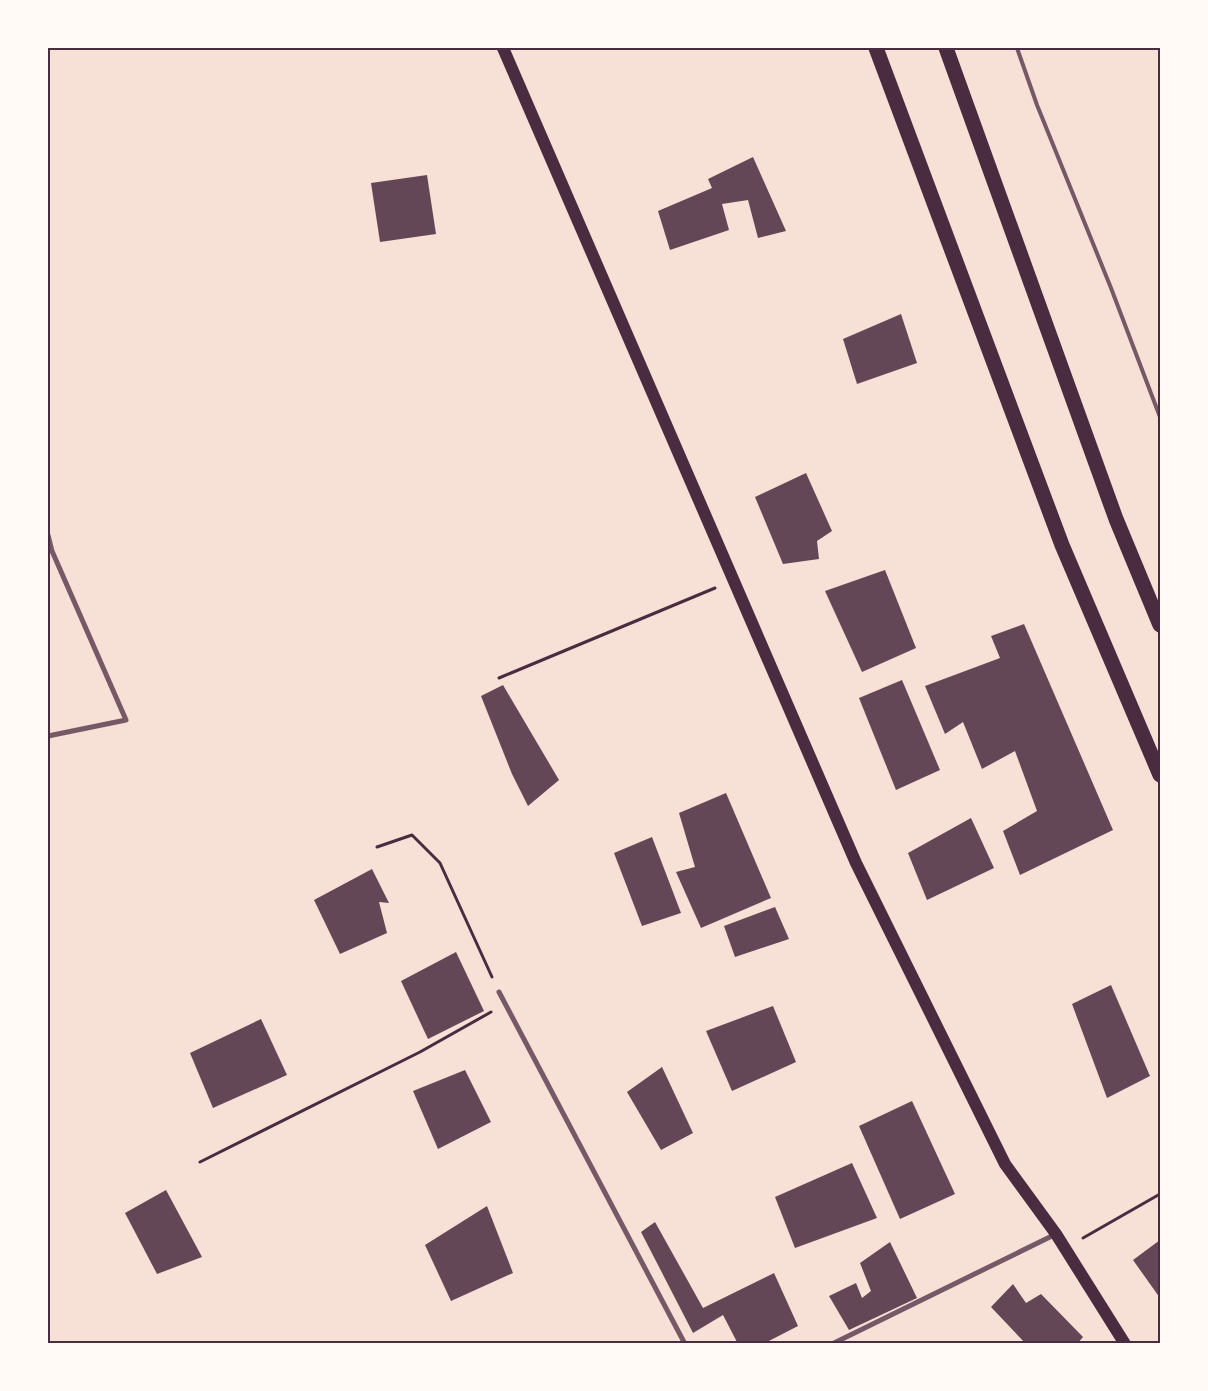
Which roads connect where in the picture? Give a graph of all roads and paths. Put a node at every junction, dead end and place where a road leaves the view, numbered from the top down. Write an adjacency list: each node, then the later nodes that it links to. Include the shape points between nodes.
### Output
1 (503, 48): 7 (main road)
2 (876, 48): 11 (highway, via 1062,545)
3 (946, 48): 8 (highway, via 1116,519)
4 (1017, 48): 5 (lane)
5 (1160, 417)
6 (48, 535): 10 (street, via 52,551 126,720)
7 (734, 581): 9 (path); 17 (main road, via 856,864 1005,1164)
8 (1160, 625)
9 (499, 678)
10 (48, 736)
11 (1160, 775)
12 (377, 847): 13 (path, via 412,835 440,863)
13 (499, 992): 14 (street)
14 (506, 1004): 15 (path, via 420,1052); 19 (street)
15 (200, 1162)
16 (1160, 1194): 18 (path)
17 (1056, 1234): 18 (main road); 20 (street)
18 (1064, 1248): 21 (main road)
19 (684, 1344)
20 (832, 1344)
21 (1125, 1344)

